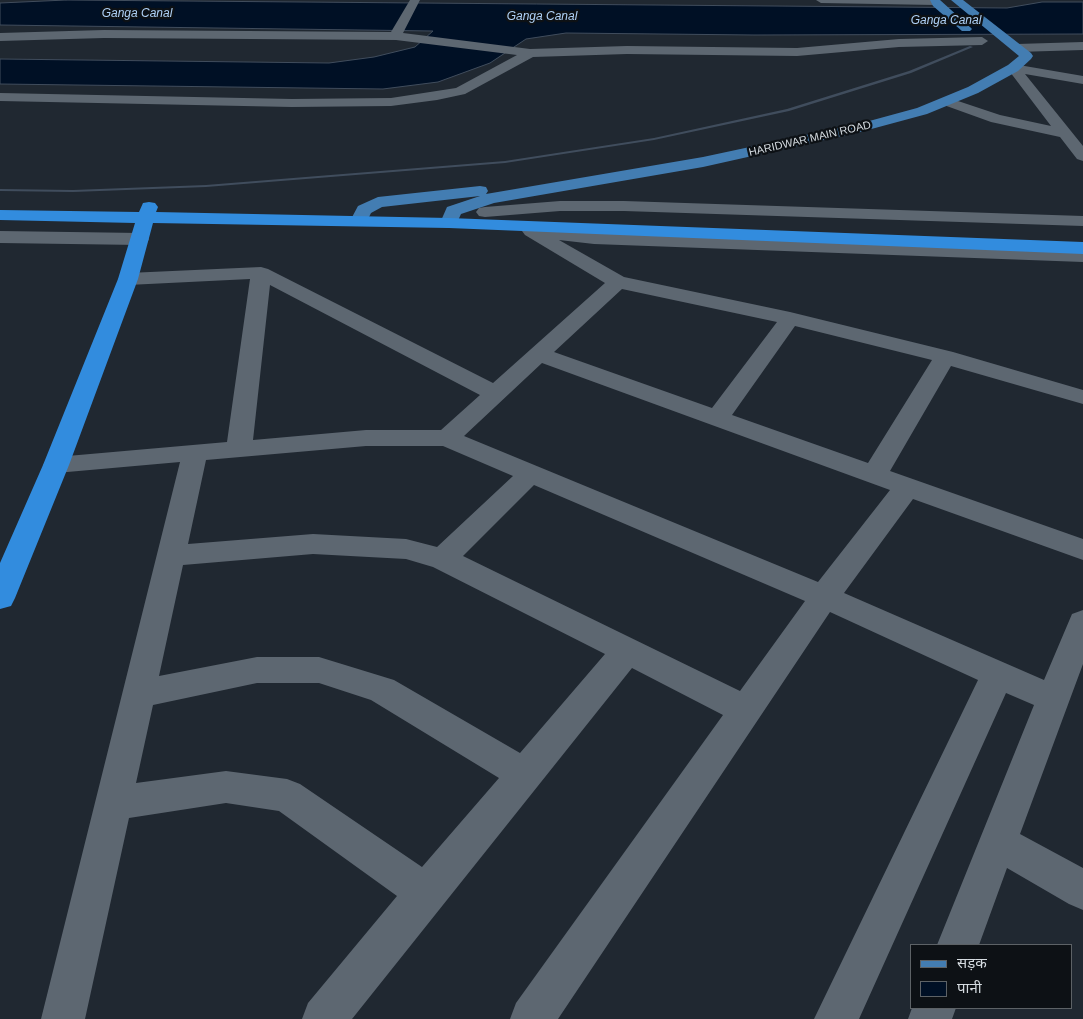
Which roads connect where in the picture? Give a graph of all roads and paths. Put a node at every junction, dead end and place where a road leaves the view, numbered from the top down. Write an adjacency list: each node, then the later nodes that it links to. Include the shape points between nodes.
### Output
1 (414, 0): 5 (street)
2 (821, 0): 3 (street)
3 (936, 2): 7 (main road)
4 (958, 2): 10 (main road)
5 (396, 34): 6 (street); 9 (street)
6 (0, 37)
7 (983, 42): 9 (street, via 899,43 797,52 627,50)
8 (1083, 46): 10 (street)
9 (530, 53): 14 (street, via 460,91 391,102)
10 (1013, 57): 11 (street); 12 (street); 13 (street); 15 (main road, HARIDWAR MAIN ROAD, via 973,90); 16 (street)
11 (1047, 61)
12 (1074, 65)
13 (1083, 80)
14 (0, 97)
15 (946, 101): 16 (street, via 1012,123); 18 (main road, HARIDWAR MAIN ROAD, via 864,127 703,162)
16 (1064, 133): 17 (street)
17 (1083, 156)
18 (588, 181): 22 (main road, HARIDWAR MAIN ROAD, via 378,202); 23 (main road, HARIDWAR MAIN ROAD, via 491,198)
19 (0, 205): 24 (highway)
20 (485, 212): 23 (highway); 25 (street, via 560,206 624,206); 26 (highway)
21 (0, 215): 24 (highway)
22 (361, 216): 23 (highway); 24 (highway); 24 (highway)
23 (451, 217): 27 (highway)
24 (145, 221): 30 (street); 34 (highway)
25 (1083, 221)
26 (594, 222): 27 (highway); 29 (highway); 31 (highway)
27 (507, 225): 28 (street)
28 (530, 231): 32 (street, via 594,238); 35 (street)
29 (1083, 236)
30 (0, 237)
31 (1083, 248)
32 (1083, 256)
33 (261, 273): 34 (street); 39 (street); 43 (street)
34 (128, 279): 45 (highway)
35 (618, 282): 36 (street); 37 (street)
36 (790, 318): 38 (street); 41 (street)
37 (538, 354): 39 (street); 41 (street)
38 (945, 357): 40 (street); 47 (street)
39 (495, 393): 42 (street)
40 (1083, 398)
41 (717, 418): 47 (street)
42 (447, 438): 43 (street, via 366,438); 46 (street)
43 (239, 450): 44 (street)
44 (196, 454): 45 (street); 50 (street)
45 (56, 465): 52 (highway)
46 (531, 473): 51 (street); 53 (street)
47 (874, 475): 48 (street)
48 (907, 486): 49 (street); 53 (street)
49 (1083, 550)
50 (172, 556): 51 (street, via 313,544 406,549); 58 (street)
51 (443, 559): 56 (street)
52 (7, 564): 54 (highway)
53 (824, 597): 57 (street); 60 (street)
54 (0, 598)
55 (1083, 622): 59 (street)
56 (627, 650): 60 (street); 61 (street)
57 (998, 674): 59 (street); 70 (street)
58 (140, 694): 61 (street, via 257,670 319,670 382,690); 62 (street)
59 (1053, 699): 63 (street)
60 (746, 710): 69 (street)
61 (524, 774): 65 (street)
62 (114, 803): 65 (street, via 226,787 287,796); 67 (street)
63 (998, 842): 64 (street); 66 (street)
64 (1083, 890)
65 (426, 893): 68 (street)
66 (958, 944)
67 (63, 1019)
68 (324, 1019)
69 (532, 1019)
70 (836, 1019)

